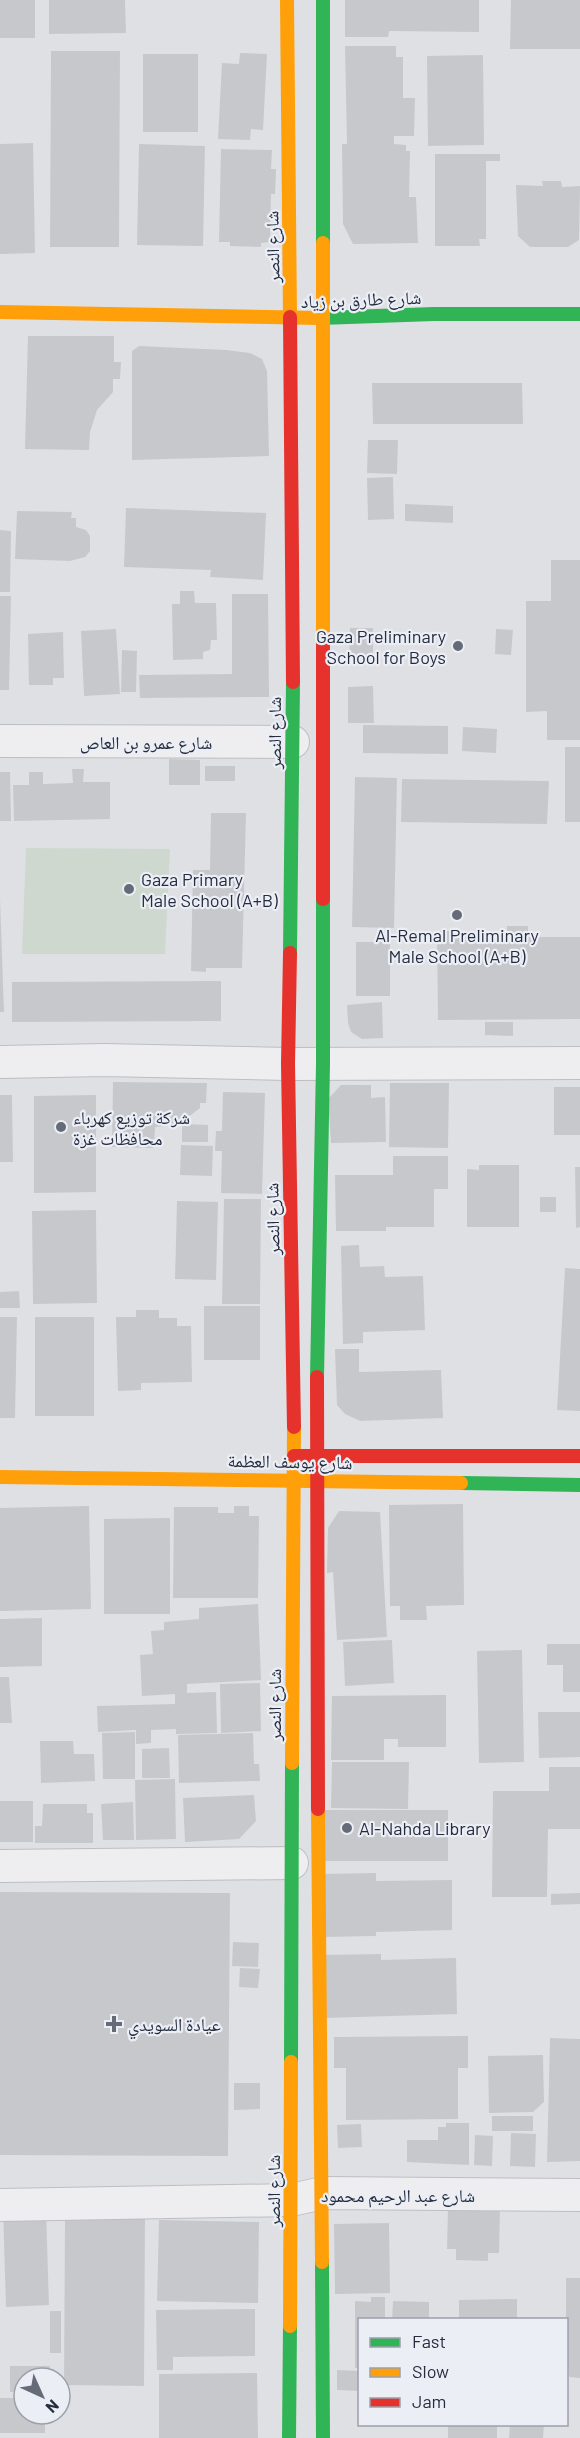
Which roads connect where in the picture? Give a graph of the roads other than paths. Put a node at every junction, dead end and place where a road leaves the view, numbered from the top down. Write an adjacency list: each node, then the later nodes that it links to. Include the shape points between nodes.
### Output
1 (287, 0): 6 (main road, شارع النصر)
2 (323, 0): 5 (main road)
3 (0, 312): 6 (main road, شارع طارق بن زياد)
4 (580, 314): 5 (main road, شارع طارق بن زياد)
5 (325, 318): 6 (main road, شارع طارق بن زياد); 12 (main road)
6 (291, 319): 8 (main road, شارع النصر)
7 (0, 741): 8 (street, شارع عمرو بن العاص)
8 (292, 742): 11 (main road, شارع النصر)
9 (0, 1062): 11 (street)
10 (580, 1063): 12 (street)
11 (288, 1064): 12 (street); 13 (main road, شارع النصر)
12 (323, 1064): 14 (main road)
13 (288, 1456): 14 (main road, شارع يوسف العظمة); 17 (main road, شارع النصر)
14 (315, 1456): 15 (main road, شارع يوسف العظمة); 18 (main road)
15 (580, 1456)
16 (0, 1477): 17 (main road, شارع يوسف العظمة)
17 (292, 1479): 18 (main road, شارع يوسف العظمة); 20 (main road, شارع النصر)
18 (316, 1479): 19 (main road, شارع يوسف العظمة); 22 (main road)
19 (580, 1485)
20 (292, 1863): 21 (street); 24 (main road, شارع النصر)
21 (0, 1866)
22 (323, 2193): 23 (street, شارع عبد الرحيم محمود); 24 (street, شارع عبد الرحيم محمود); 27 (main road)
23 (580, 2195)
24 (291, 2200): 25 (street, شارع عبد الرحيم محمود); 26 (main road, شارع النصر)
25 (0, 2205)
26 (289, 2438)
27 (323, 2438)

